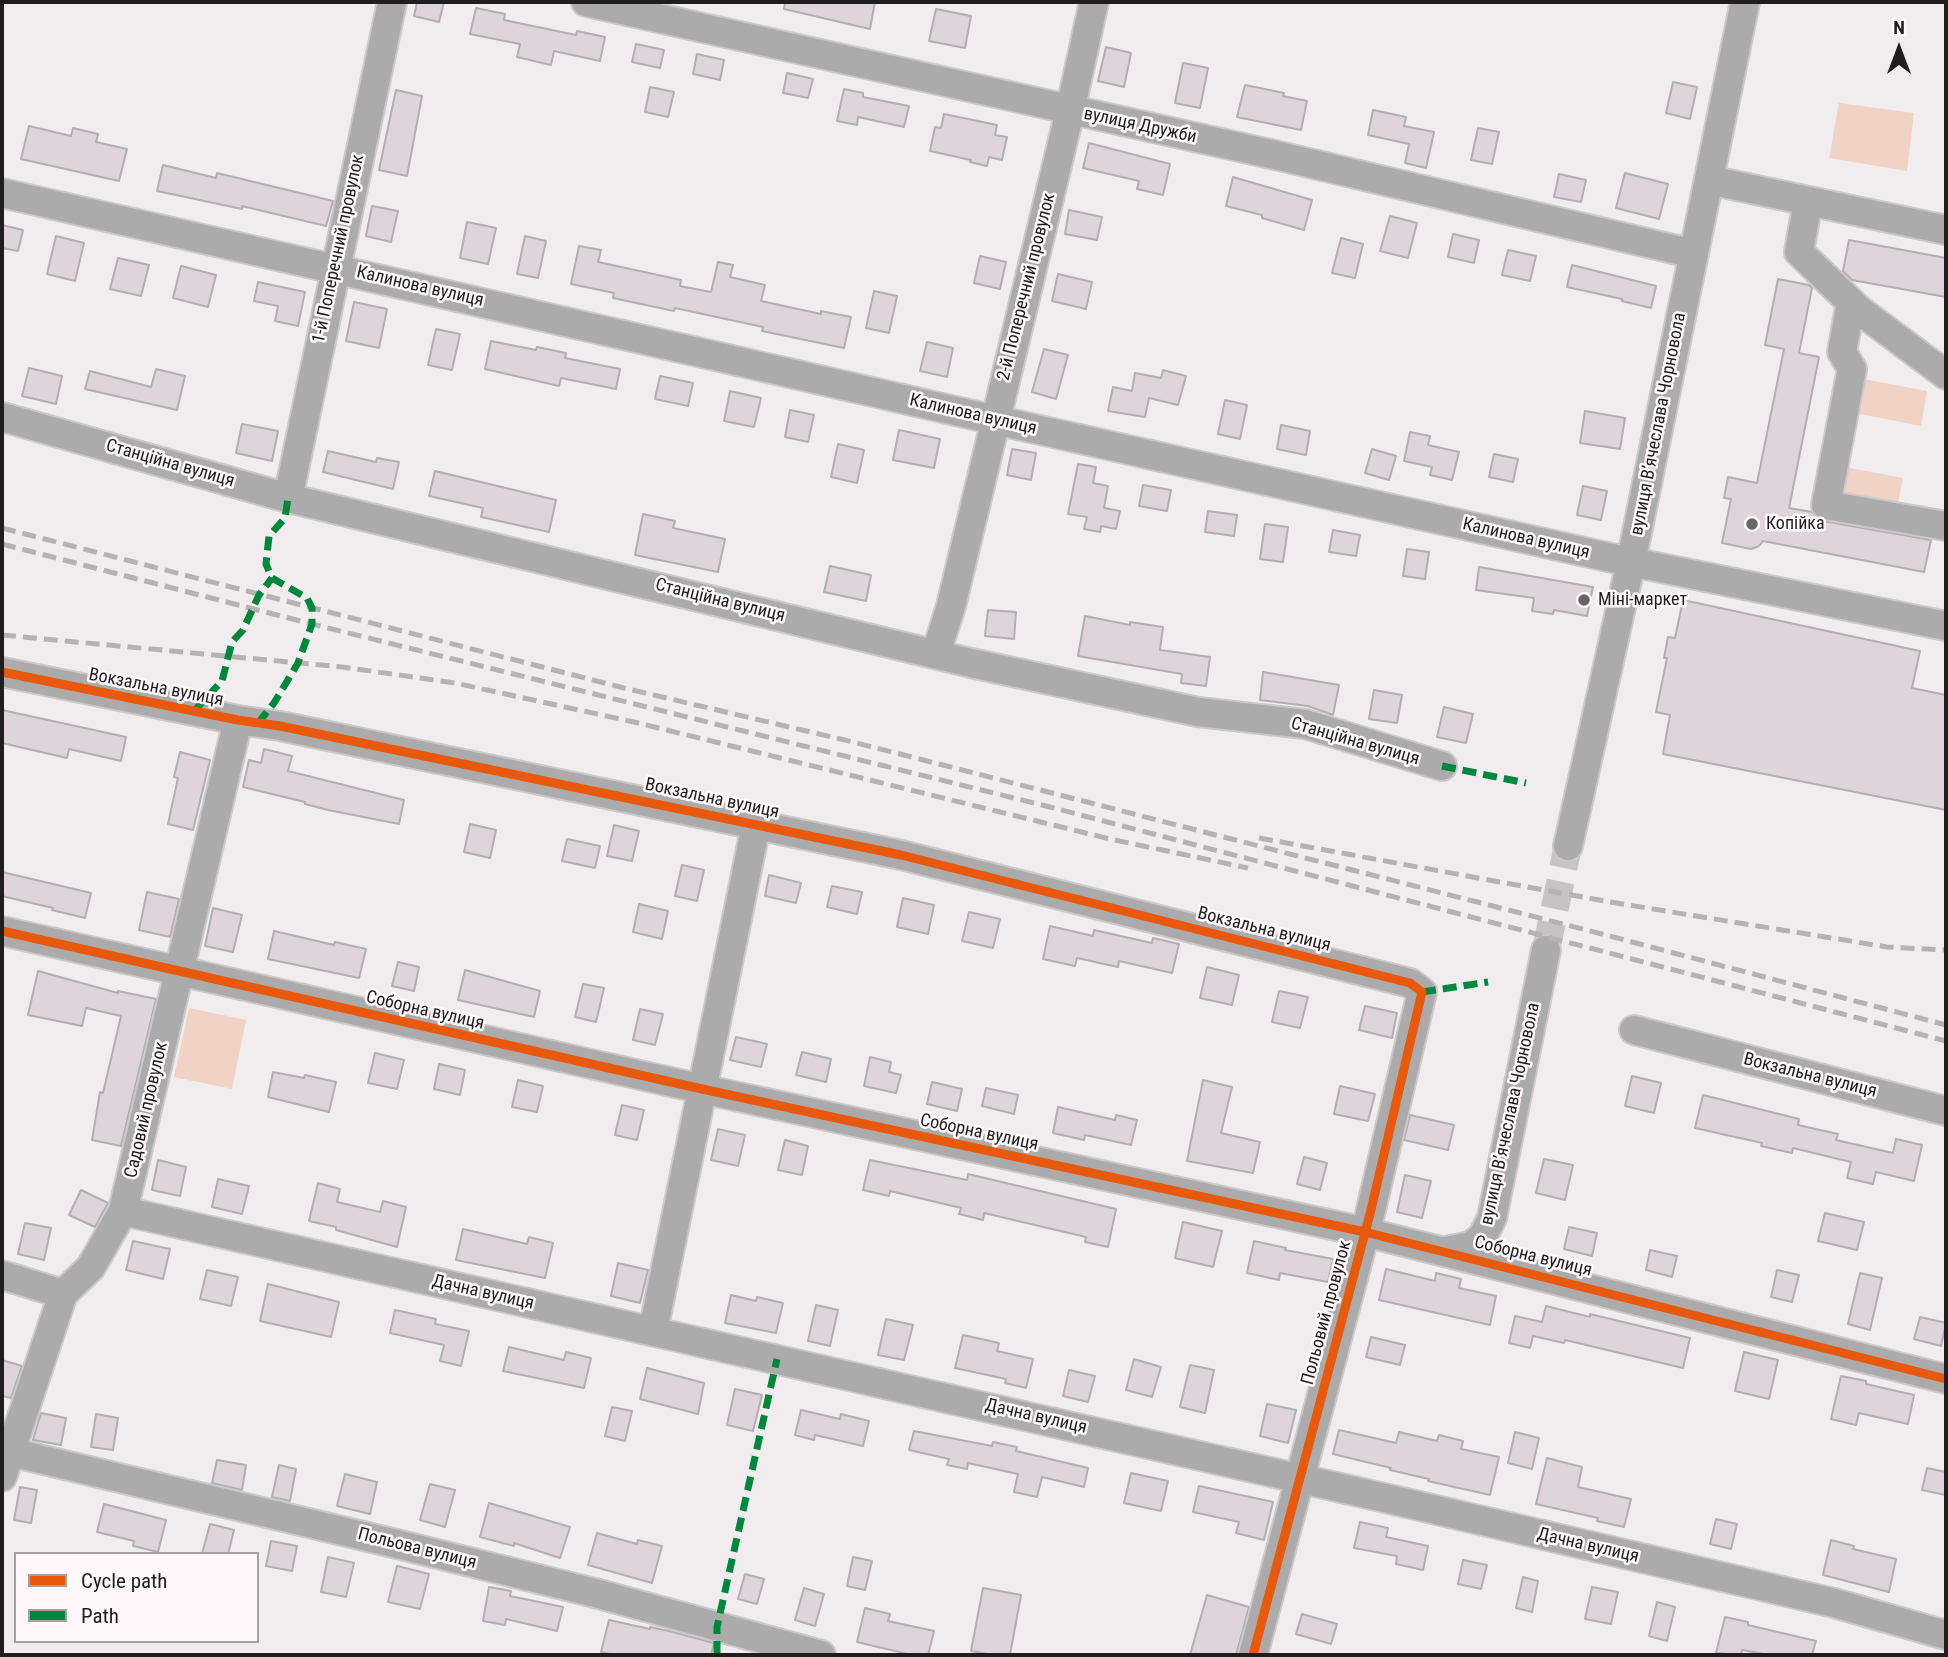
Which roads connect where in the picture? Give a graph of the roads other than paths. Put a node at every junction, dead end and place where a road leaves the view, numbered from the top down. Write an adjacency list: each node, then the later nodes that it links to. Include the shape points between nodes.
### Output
1 (392, 2): 11 (street, 1-й Поперечний провулок)
2 (586, 2): 5 (street, вулиця Дружби)
3 (1094, 2): 5 (street, 2-й Поперечний провулок)
4 (1745, 2): 6 (street, вулиця Вʼячеслава Чорновола)
5 (1070, 111): 10 (street, вулиця Дружби); 15 (street, 2-й Поперечний провулок)
6 (1709, 180): 8 (street); 10 (street, вулиця Вʼячеслава Чорновола)
7 (2, 192): 11 (street, Калинова вулиця)
8 (1808, 201): 9 (street); 12 (street, via 1798,252)
9 (1946, 230)
10 (1694, 254): 18 (street, вулиця Вʼячеслава Чорновола)
11 (334, 268): 15 (street, Калинова вулиця); 16 (street, 1-й Поперечний провулок)
12 (1851, 302): 13 (street); 17 (street, via 1842,352 1852,369 1826,505)
13 (1946, 375)
14 (2, 417): 16 (street, Станційна вулиця)
15 (995, 420): 18 (street, Калинова вулиця); 20 (street, 2-й Поперечний провулок)
16 (288, 498): 20 (street, Станційна вулиця)
17 (1946, 526)
18 (1631, 562): 19 (street, Калинова вулиця); 25 (street, вулиця Вʼячеслава Чорновола)
19 (1946, 626)
20 (936, 653): 23 (street, Станційна вулиця, via 1198,712 1305,724)
21 (2, 672): 22 (street, Вокзальна вулиця)
22 (238, 720): 24 (street, Вокзальна вулиця); 28 (street, Садовий провулок)
23 (1441, 766)
24 (756, 825): 29 (street, Вокзальна вулиця, via 901,855); 31 (street)
25 (1568, 846)
26 (2, 931): 28 (street, Соборна вулиця)
27 (1546, 950): 34 (street, вулиця Вʼячеслава Чорновола)
28 (180, 972): 31 (street, Соборна вулиця); 33 (street, Садовий провулок)
29 (1410, 983): 35 (street, Польовий провулок, via 1422,992)
30 (1634, 1030): 32 (street, Вокзальна вулиця)
31 (702, 1089): 35 (street, Соборна вулиця); 40 (street)
32 (1946, 1111)
33 (123, 1212): 39 (street, Садовий провулок, via 91,1268); 40 (street, Дачна вулиця)
34 (1492, 1218): 36 (street, вулиця Вʼячеслава Чорновола, via 1483,1236 1471,1246); 37 (street, via 1496,1254)
35 (1365, 1232): 36 (street, Соборна вулиця); 43 (street, Польовий провулок)
36 (1446, 1251): 37 (street, Соборна вулиця)
37 (1515, 1269): 41 (street, Соборна вулиця)
38 (2, 1275): 39 (street)
39 (63, 1294): 42 (street, Садовий провулок)
40 (653, 1331): 43 (street, Дачна вулиця)
41 (1946, 1379)
42 (6, 1464): 45 (street, Польова вулиця, via 397,1544)
43 (1300, 1478): 44 (street, Дачна вулиця, via 1835,1604); 46 (street, Польовий провулок)
44 (1946, 1635)
45 (821, 1655)
46 (1253, 1655)

